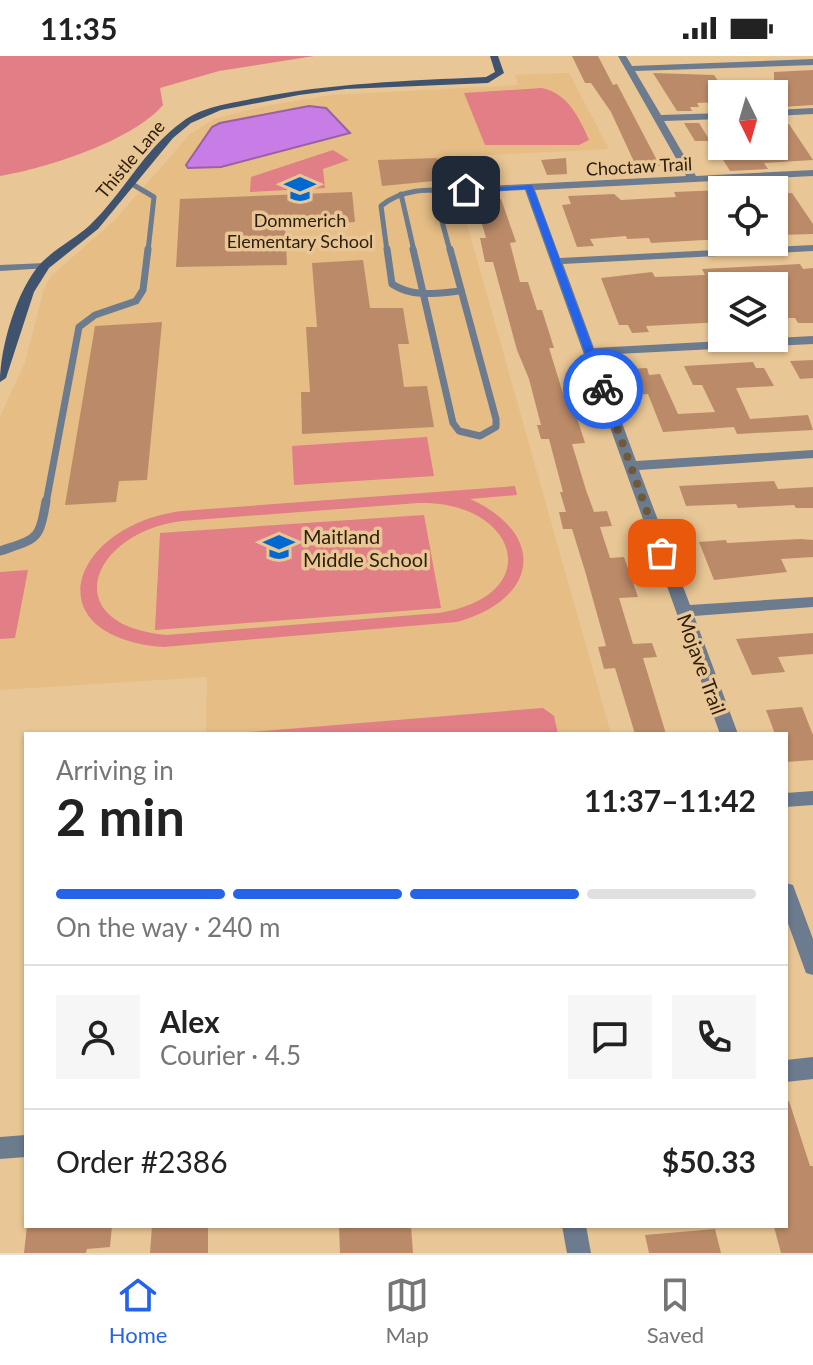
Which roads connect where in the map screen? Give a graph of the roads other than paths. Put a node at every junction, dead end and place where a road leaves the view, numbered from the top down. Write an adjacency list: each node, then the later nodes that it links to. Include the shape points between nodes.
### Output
1 (494, 56): 11 (street, Thistle Lane, via 500,73 488,80 346,86 219,108 188,121 170,136)
2 (622, 56): 4 (street)
3 (813, 62): 4 (street)
4 (629, 69): 8 (street)
5 (813, 111): 6 (street)
6 (788, 112)
7 (708, 116): 8 (street)
8 (657, 118): 10 (street)
9 (813, 173): 10 (street, Choctaw Trail)
10 (693, 179): 12 (street, Choctaw Trail)
11 (132, 184): 18 (street, Thistle Lane, via 94,227); 27 (lane, via 154,197 143,290 136,301 95,315 79,327 41,528 33,540)
12 (529, 187): 13 (street, Choctaw Trail); 17 (street, Mojave Trail)
13 (466, 190): 14 (lane)
14 (434, 192): 15 (lane); 20 (lane)
15 (401, 194): 21 (lane); 21 (lane, via 381,206 392,284)
16 (813, 248): 17 (street)
17 (557, 261): 23 (street, Mojave Trail)
18 (45, 266): 19 (street); 24 (street, Thistle Lane, via 28,292)
19 (0, 268)
20 (461, 291): 21 (lane); 21 (lane, via 496,419 496,427 480,436 459,431 453,423)
21 (423, 293)
22 (813, 340): 23 (street)
23 (591, 352): 26 (street, Mojave Trail)
24 (0, 378)
25 (813, 454): 26 (street)
26 (629, 466): 29 (street, Mojave Trail)
27 (0, 551)
28 (813, 602): 29 (street)
29 (683, 611): 30 (street, Mojave Trail)
30 (728, 732)
31 (813, 798): 32 (street)
32 (788, 800)
33 (788, 897): 34 (street)
34 (813, 966)
35 (813, 1068): 36 (street)
36 (788, 1071)
37 (24, 1146): 38 (street)
38 (0, 1148)
39 (574, 1228): 40 (street)
40 (579, 1253)

